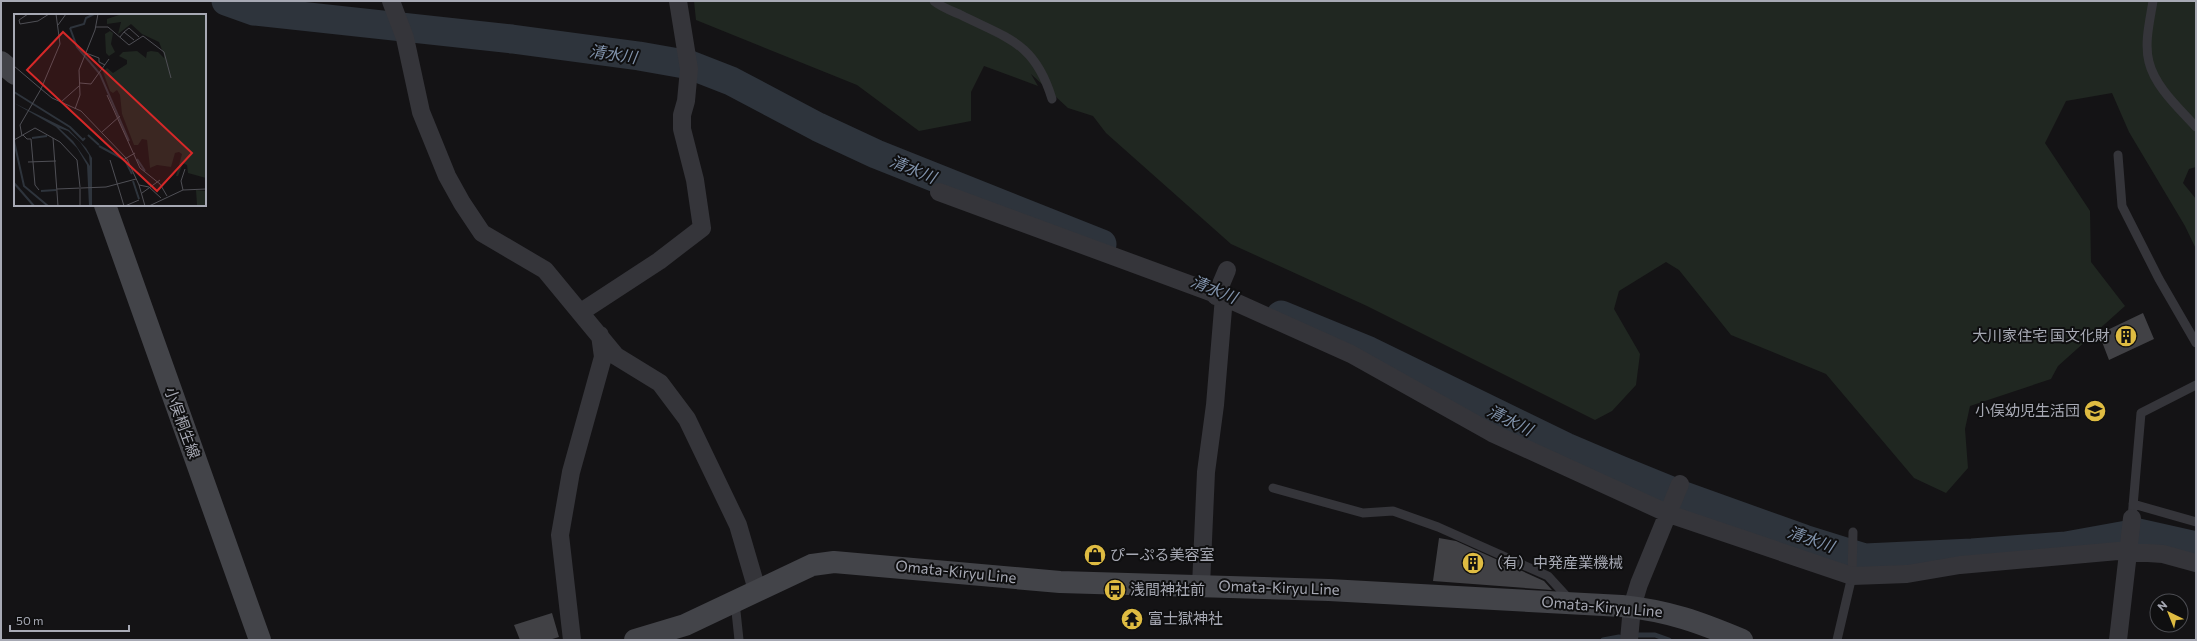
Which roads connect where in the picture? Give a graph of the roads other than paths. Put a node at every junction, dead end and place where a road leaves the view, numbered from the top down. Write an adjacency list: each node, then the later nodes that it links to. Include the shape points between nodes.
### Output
1 (678, 1): 14 (street, via 689,69 682,129 695,180 702,228)
2 (934, 1): 7 (lane, via 992,28 1022,48 1044,73)
3 (2153, 1): 8 (lane, via 2148,39 2149,62 2158,80)
4 (393, 5): 14 (street, via 405,38 421,112 447,176 462,203 482,233 545,270)
5 (1, 62): 6 (main road)
6 (14, 73)
7 (1052, 99)
8 (2196, 127)
9 (2118, 155): 16 (lane, via 2122,206 2159,279)
10 (939, 192): 13 (street)
11 (105, 206): 32 (main road, 小俣桐生線)
12 (1227, 270): 13 (street, bridge)
13 (1220, 296): 20 (street, via 1351,354 1492,433); 27 (street, via 1215,405 1206,472)
14 (581, 312): 15 (street)
15 (600, 335): 28 (street, via 616,356 660,383 687,419 738,524); 33 (street, via 603,357 570,472 560,535)
16 (2196, 343)
17 (2196, 385): 21 (lane, via 2141,414)
18 (1680, 484): 20 (street)
19 (1273, 488): 30 (lane, via 1363,513 1393,511 1438,527 1548,576)
20 (1670, 511): 26 (street); 31 (street)
21 (2132, 511): 22 (lane); 24 (street)
22 (2196, 522)
23 (1853, 537): 26 (lane)
24 (2129, 550): 25 (street, via 2163,554); 26 (street, via 1960,565 1907,574); 39 (street)
25 (2196, 563)
26 (1852, 571): 38 (lane)
27 (1201, 586): 28 (main road, Omata-Kiryu Line, via 1060,582 834,562 812,565); 30 (main road, Omata-Kiryu Line, via 1329,590)
28 (757, 590): 29 (main road, Omata-Kiryu Line)
29 (735, 601): 34 (main road, Omata-Kiryu Line, via 685,625); 35 (lane)
30 (1574, 604): 31 (main road, Omata-Kiryu Line)
31 (1632, 607): 36 (street); 37 (main road, Omata-Kiryu Line, via 1686,617)
32 (260, 640)
33 (572, 640)
34 (635, 640)
35 (739, 640)
36 (1629, 640)
37 (1742, 640)
38 (1837, 640)
39 (2118, 640)

